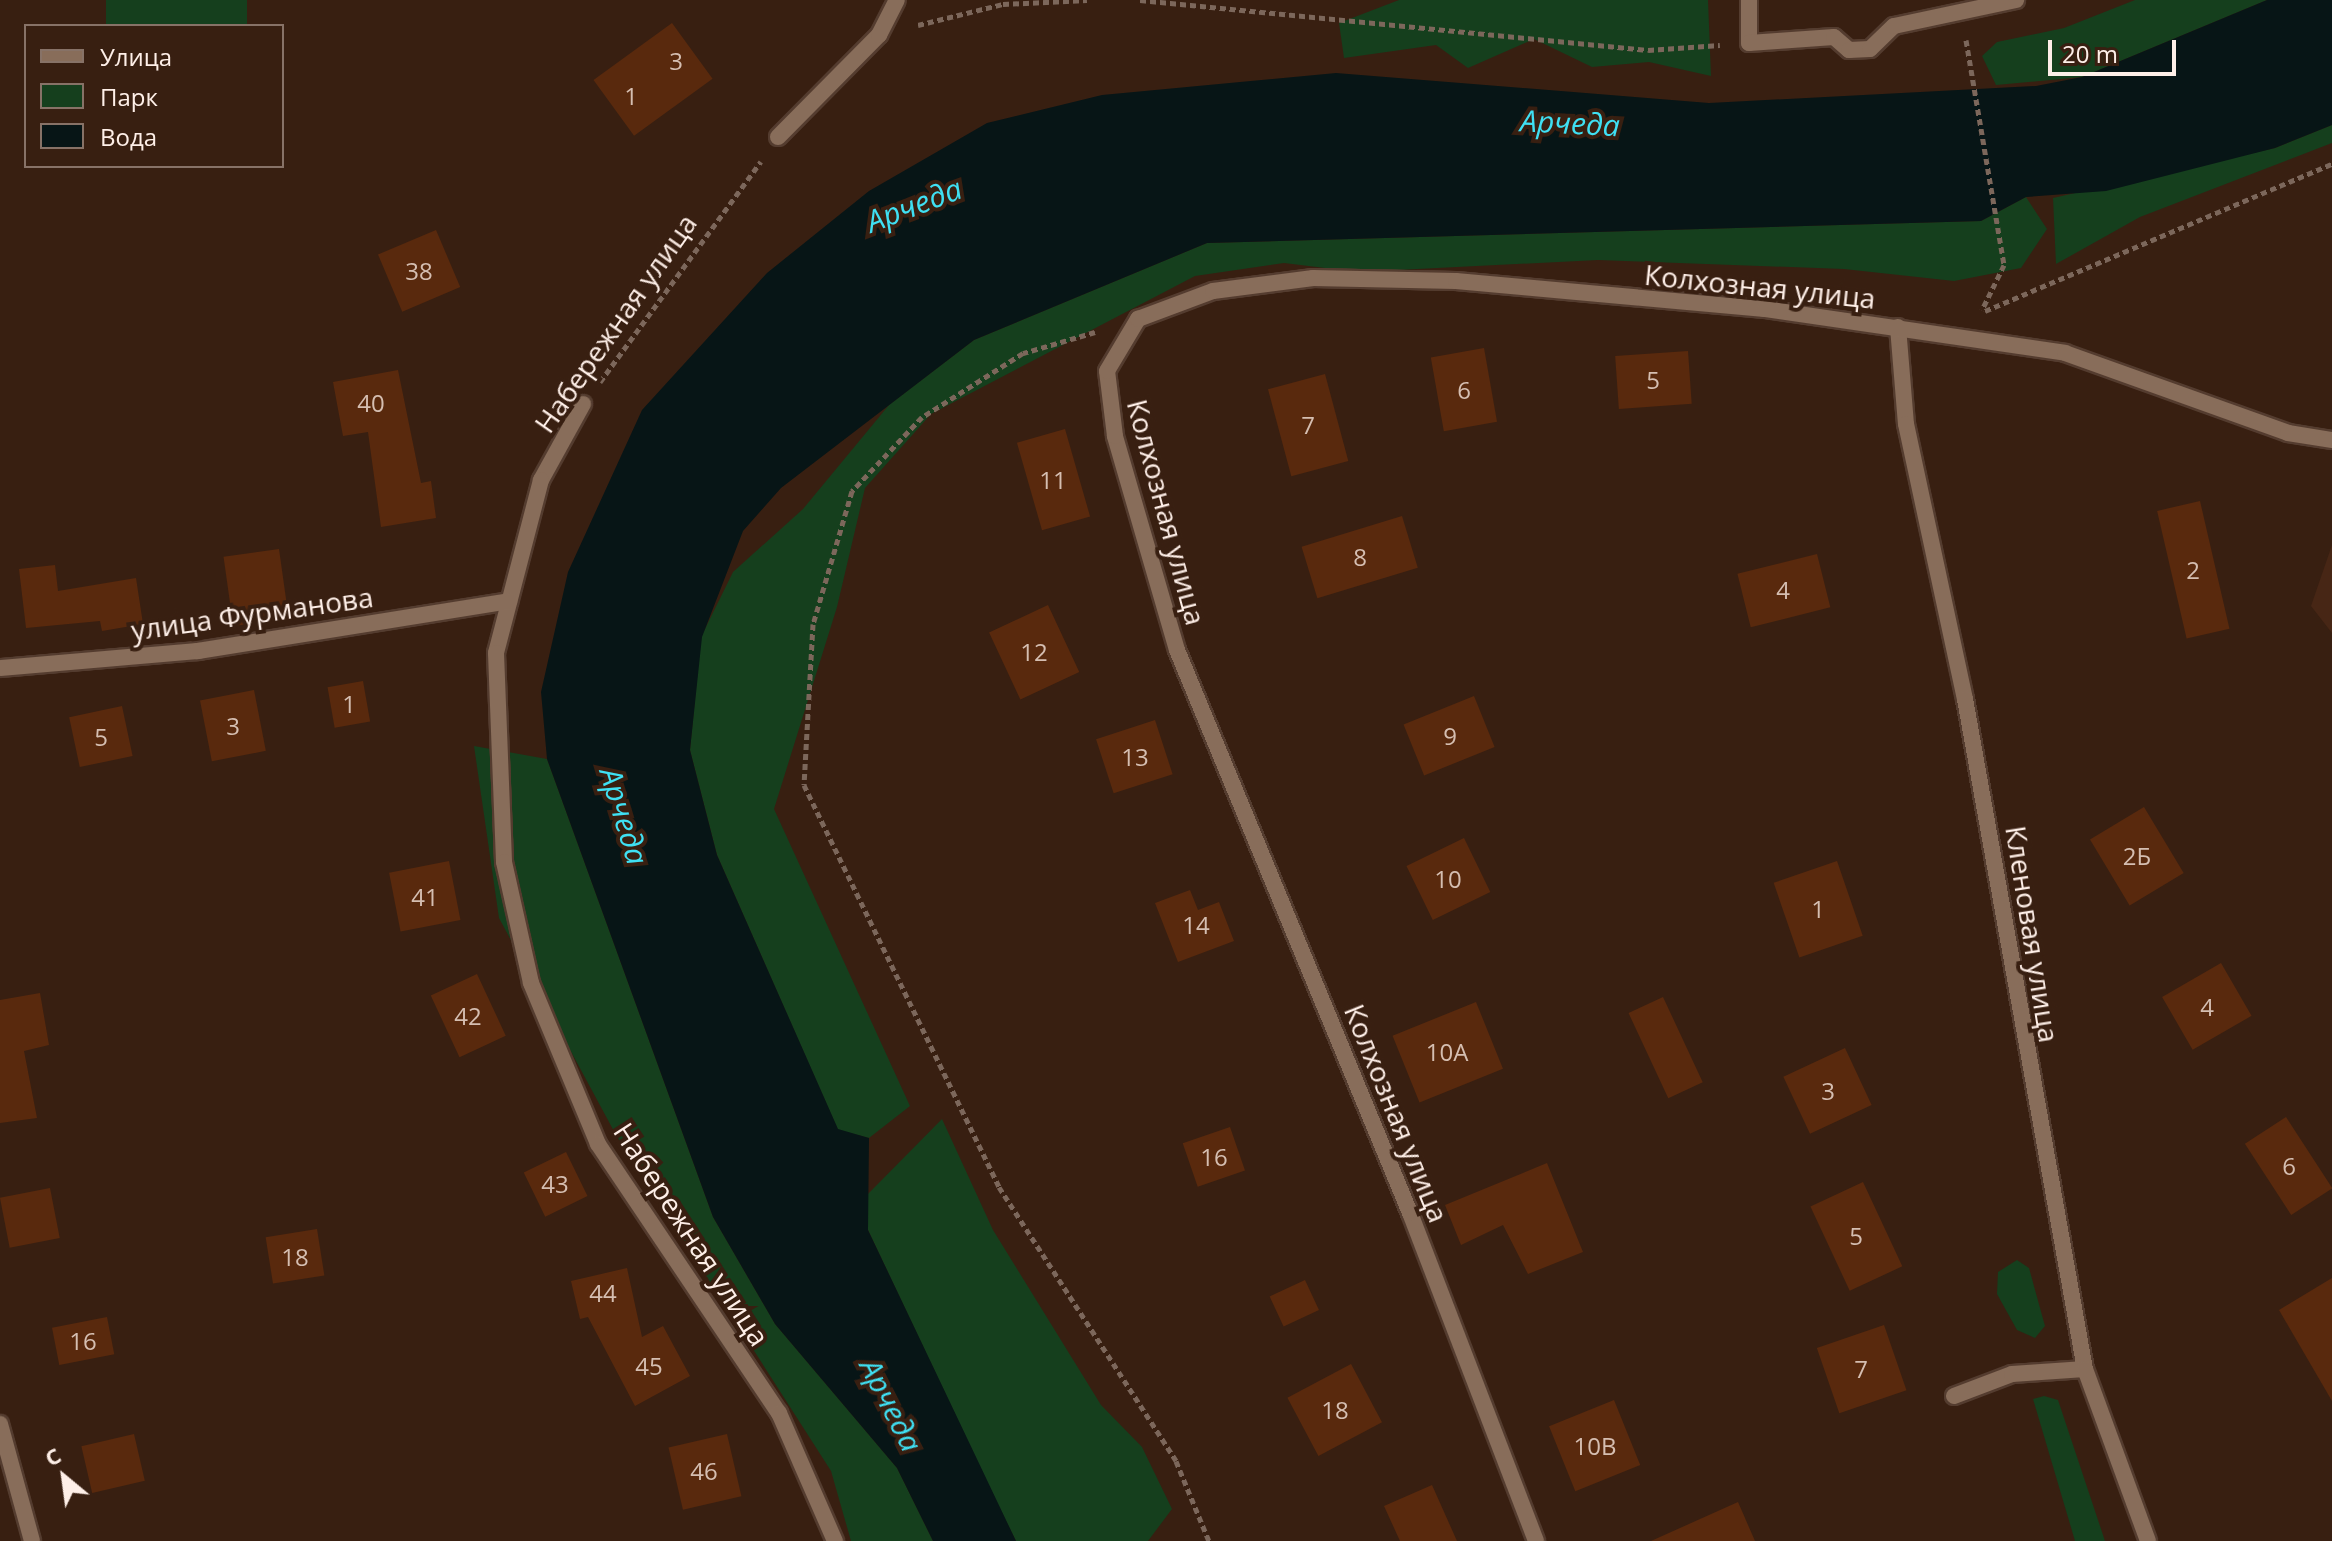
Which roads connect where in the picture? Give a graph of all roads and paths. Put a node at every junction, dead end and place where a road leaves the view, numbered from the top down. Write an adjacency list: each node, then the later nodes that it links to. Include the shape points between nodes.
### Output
1 (897, 0): 7 (street)
2 (1087, 0): 7 (path, via 1003,4)
3 (1140, 0): 8 (path, via 1648,50)
4 (1749, 0): 8 (street)
5 (2016, 0): 8 (street, via 1894,26 1870,49 1849,50 1834,37)
6 (1964, 28): 11 (path, via 2004,265)
7 (879, 35): 9 (street)
8 (1749, 43)
9 (778, 137): 15 (path, Набережная улица)
10 (2332, 164): 11 (path)
11 (1980, 313): 14 (path)
12 (1138, 319): 13 (street, Колхозная улица, via 1213,291 1313,278 1456,281); 25 (path, via 1023,353 922,417 852,491 813,624 804,785 999,1187 1176,1461); 26 (street, Колхозная улица, via 1107,371 1115,436 1177,650 1410,1213)
13 (1898, 327): 14 (street, Колхозная улица); 19 (street, Кленовая улица, via 1906,424 1965,699)
14 (1968, 338): 16 (street, Колхозная улица, via 2065,353 2288,433)
15 (583, 404): 17 (street, Набережная улица, via 541,480)
16 (2332, 440)
17 (509, 601): 18 (street, улица Фурманова, via 198,651); 24 (street, Набережная улица, via 496,653 504,862 531,983 598,1144 779,1413)
18 (0, 668)
19 (2085, 1369): 20 (street, via 2012,1374); 27 (street, Кленовая улица)
20 (1954, 1396)
21 (0, 1424): 22 (street)
22 (8, 1486): 23 (street)
23 (32, 1541)
24 (835, 1541)
25 (1209, 1541)
26 (1536, 1541)
27 (2148, 1541)

